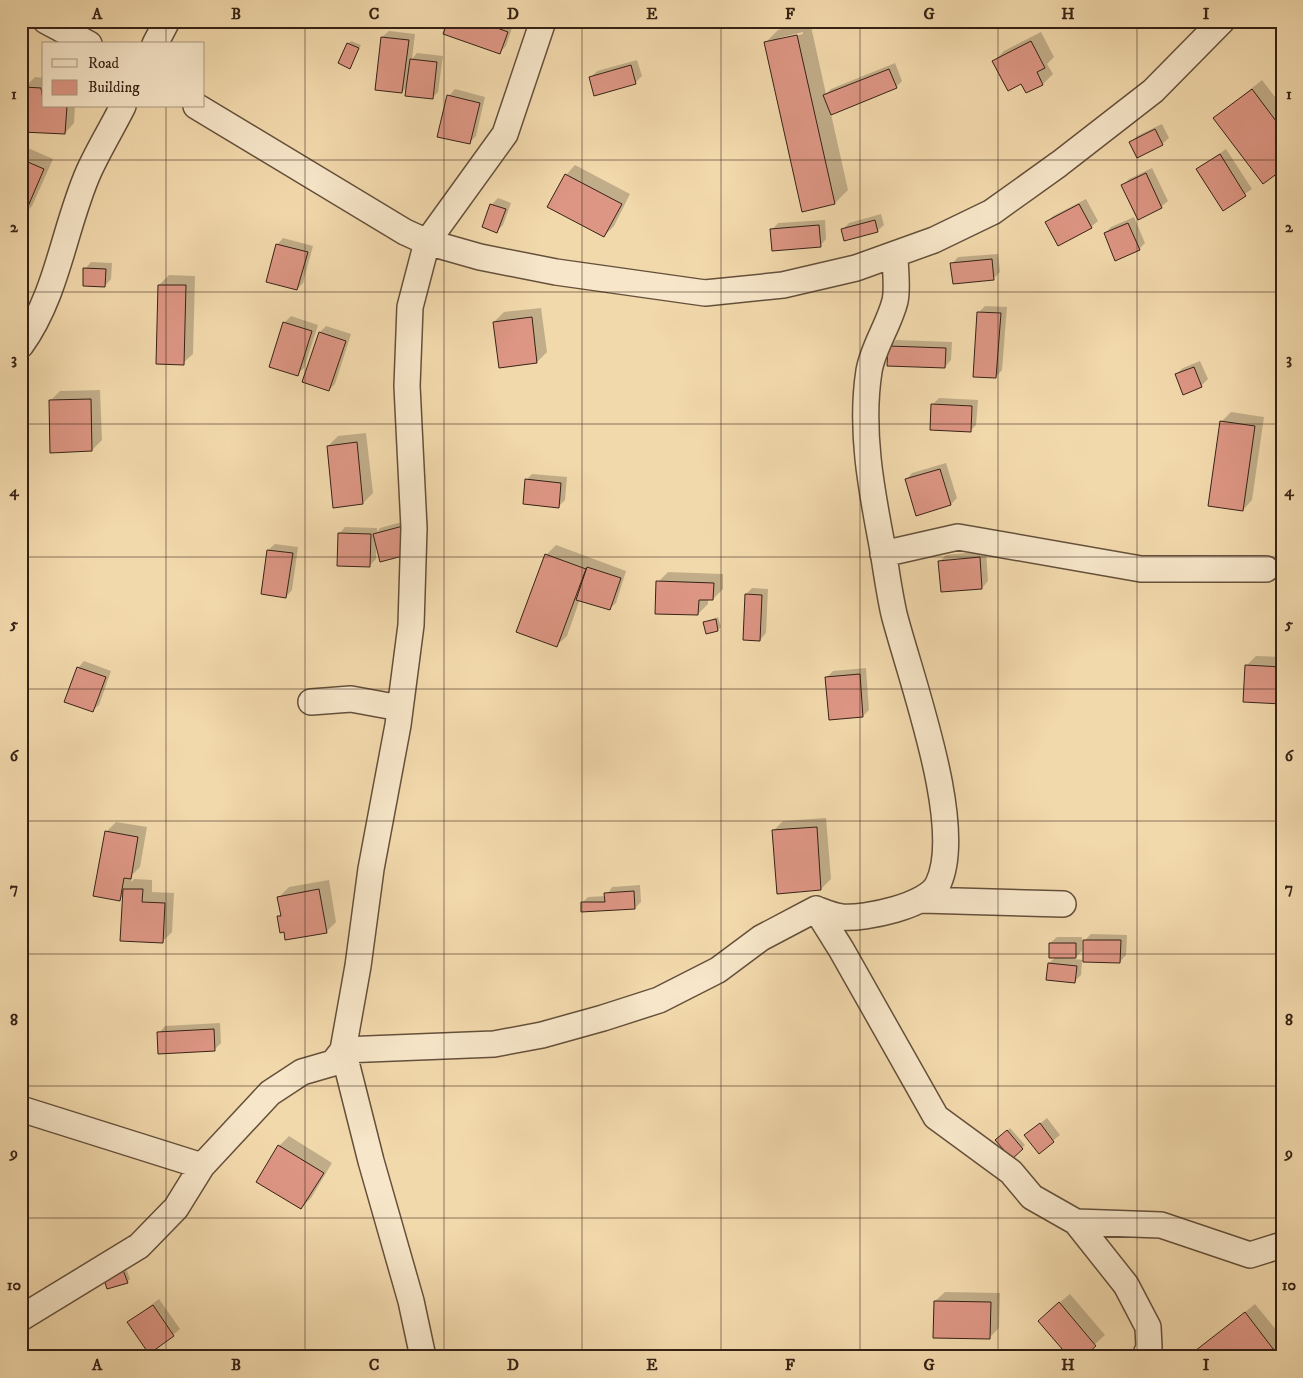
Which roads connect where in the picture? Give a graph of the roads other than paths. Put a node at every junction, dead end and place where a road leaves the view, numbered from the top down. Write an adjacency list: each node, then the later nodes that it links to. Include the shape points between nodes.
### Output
1 (46, 21): 5 (street)
2 (167, 21): 6 (street)
3 (542, 21): 9 (street, via 505,134)
4 (1222, 21): 10 (street, via 1153,91 1044,175 992,212)
5 (85, 42)
6 (156, 42)
7 (122, 108): 11 (street, via 89,171 35,326)
8 (199, 108): 9 (street, via 405,232)
9 (427, 242): 10 (street, via 480,257 556,272 705,293 782,285 856,268); 15 (street, via 410,307 407,386 414,528 411,625)
10 (895, 255): 12 (street, via 895,300 870,368 865,408 868,454)
11 (21, 345)
12 (883, 554): 13 (street, via 958,537 1141,569); 16 (street, via 894,613 936,761 945,832 945,862 938,886)
13 (1266, 569)
14 (311, 702): 15 (street, via 351,699)
15 (400, 708): 19 (street, via 371,869)
16 (922, 900): 17 (street); 18 (street, via 892,911 843,917)
17 (1063, 904)
18 (816, 909): 19 (street, via 761,938 718,970 659,1000 602,1018 494,1044); 22 (street, via 936,1117 1011,1172 1032,1197)
19 (344, 1050): 21 (street, via 332,1063 302,1072 270,1093); 25 (street)
20 (21, 1109): 21 (street)
21 (202, 1166): 24 (street, via 176,1208 138,1246)
22 (1076, 1222): 23 (street, via 1161,1225 1250,1255); 26 (street, via 1126,1285 1148,1327 1149,1347)
23 (1282, 1245)
24 (21, 1318)
25 (423, 1357)
26 (1145, 1357)

